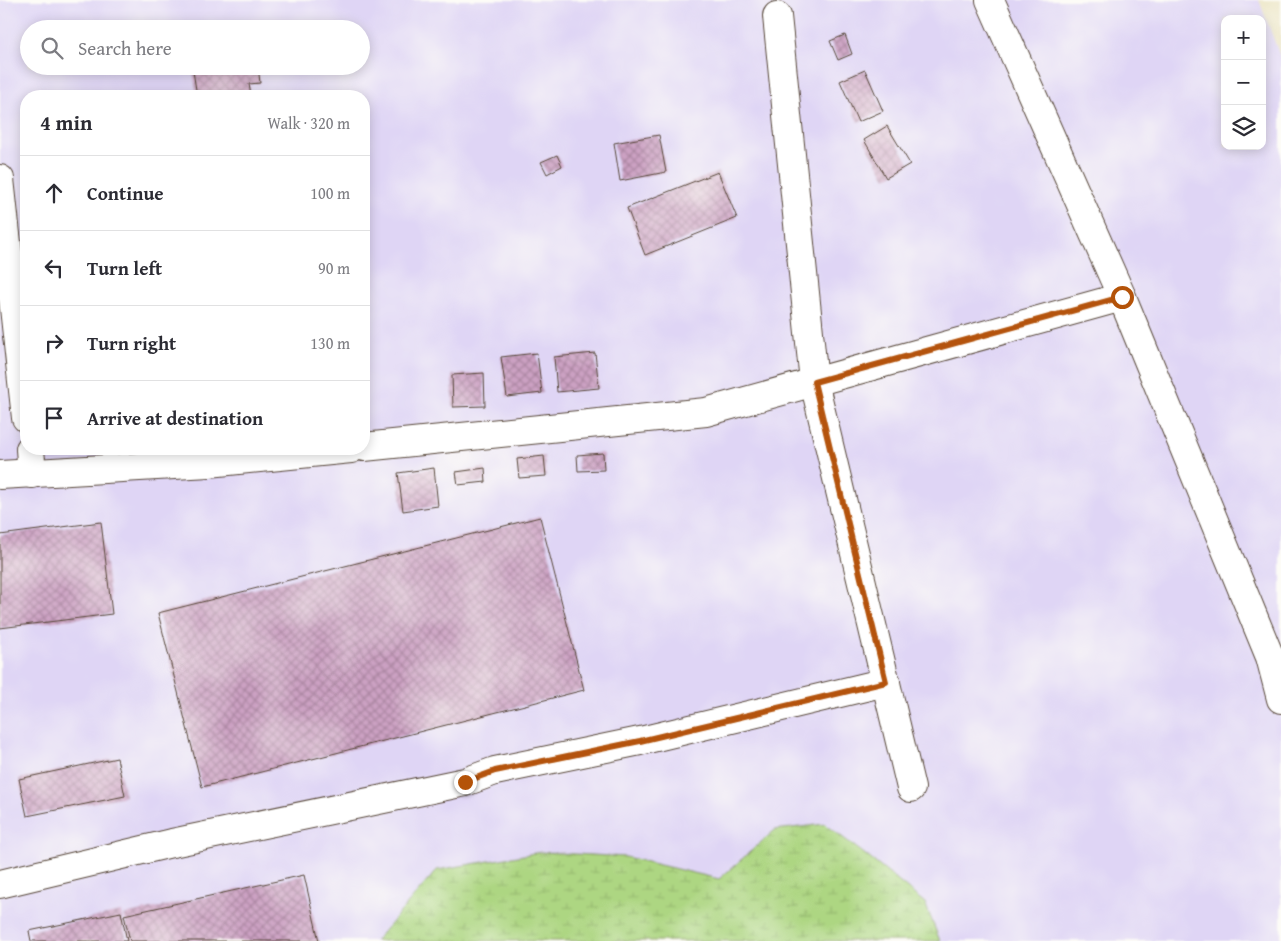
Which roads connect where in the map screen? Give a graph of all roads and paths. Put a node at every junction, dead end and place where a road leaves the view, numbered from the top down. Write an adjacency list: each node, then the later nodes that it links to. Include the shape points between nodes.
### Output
1 (990, 0): 4 (lane)
2 (777, 16): 6 (lane)
3 (0, 179): 5 (lane)
4 (1122, 297): 6 (lane); 12 (lane, via 1270,657)
5 (20, 363)
6 (814, 382): 7 (lane, via 706,412); 11 (lane)
7 (370, 446)
8 (294, 455): 9 (lane, via 208,464)
9 (31, 461): 10 (lane)
10 (0, 475)
11 (886, 682): 13 (lane); 14 (lane, via 640,741 495,771 465,782 172,843)
12 (1281, 699)
13 (911, 788)
14 (0, 884)

